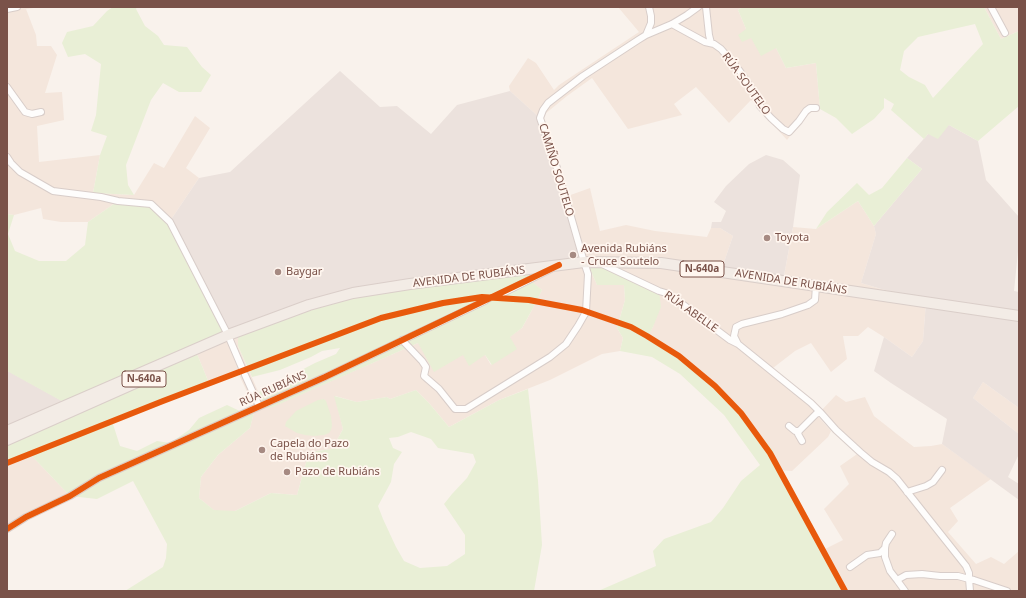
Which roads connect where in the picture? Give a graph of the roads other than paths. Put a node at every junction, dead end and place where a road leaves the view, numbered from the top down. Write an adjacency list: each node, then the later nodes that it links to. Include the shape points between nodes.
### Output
1 (17, 7): 6 (street)
2 (648, 7): 9 (street, via 651,23)
3 (698, 7): 7 (street)
4 (706, 7): 10 (street)
5 (991, 7): 8 (street)
6 (7, 8)
7 (672, 24): 9 (street); 10 (street, RÚA SOUTELO)
8 (1005, 33)
9 (646, 35): 15 (street, CAMIÑO SOUTELO, via 548,102 540,118)
10 (711, 43): 12 (street, RÚA SOUTELO, via 721,49 739,70 760,106 783,129 789,132 806,111)
11 (7, 86): 13 (street, via 25,112)
12 (816, 108)
13 (41, 112)
14 (7, 157): 22 (street, via 20,172 53,191 150,204 170,222)
15 (584, 262): 16 (main road, AVENIDA DE RUBIÁNS / N-640a); 17 (main road, AVENIDA DE RUBIÁNS / N-640a); 23 (street, via 588,274 586,312 566,344 550,357 466,409 455,409 439,389 424,376 426,367)
16 (599, 262): 18 (main road, AVENIDA DE RUBIÁNS / N-640a, via 661,263); 24 (street, RÚA ABELLE, via 669,294)
17 (559, 265): 19 (street); 22 (main road, AVENIDA DE RUBIÁNS / N-640a, via 352,293 309,305)
18 (816, 286): 21 (main road, AVENIDA DE RUBIÁNS / N-640a); 24 (street, RÚA ABELLE, via 815,300 808,305 736,327 734,336)
19 (499, 295)
20 (485, 301): 23 (street, RÚA RUBIÁNS)
21 (1019, 316)
22 (229, 338): 25 (street); 30 (main road, N-640a); 32 (main road, N-640a)
23 (402, 340): 27 (street, RÚA RUBIÁNS)
24 (738, 344): 28 (street, RÚA ABELLE)
25 (242, 368)
26 (245, 375): 27 (street, RÚA RUBIÁNS)
27 (259, 406): 36 (street, RÚA RUBIÁNS, via 99,478)
28 (820, 412): 31 (street); 35 (street, RÚA ABELLE, via 860,452 889,472)
29 (789, 426): 31 (street)
30 (7, 431)
31 (799, 431): 33 (street)
32 (7, 440)
33 (802, 441)
34 (942, 470): 35 (street, via 926,486)
35 (907, 492): 40 (street, RÚA ABELLE, via 966,566)
36 (7, 529)
37 (892, 534): 38 (street)
38 (885, 548): 39 (street, via 880,553 867,555); 41 (street, via 890,571)
39 (850, 567)
40 (969, 579): 41 (street, via 922,574 906,575); 43 (street, RÚA ABELLE); 44 (street)
41 (897, 580): 42 (street)
42 (905, 591)
43 (970, 591)
44 (1007, 591)

